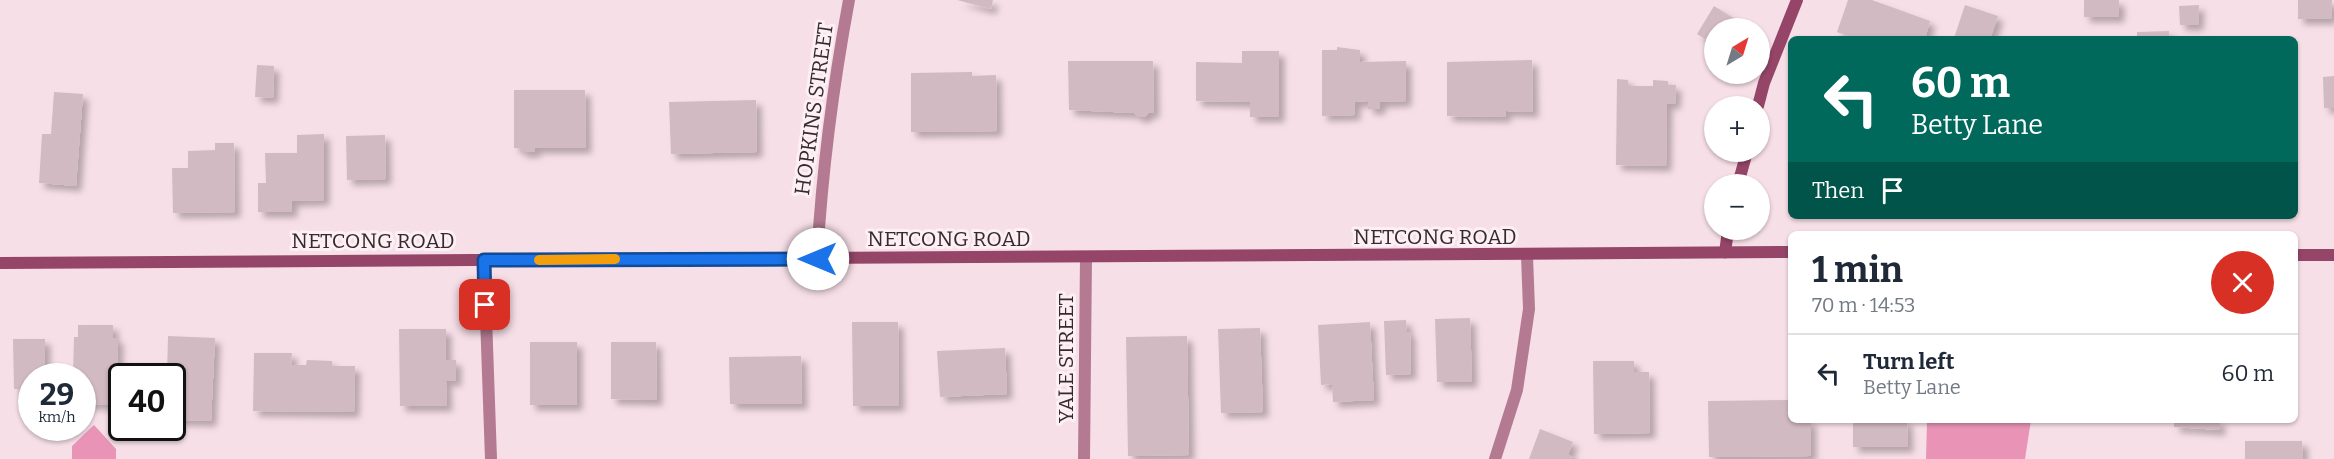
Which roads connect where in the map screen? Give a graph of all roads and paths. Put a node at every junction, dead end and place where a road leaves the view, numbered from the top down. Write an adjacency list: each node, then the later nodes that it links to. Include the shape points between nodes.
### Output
1 (849, 0): 11 (street, HOPKINS STREET, via 821,190)
2 (1797, 0): 3 (street)
3 (1761, 96)
4 (1727, 240): 6 (street)
5 (1788, 252): 6 (street, NETCONG ROAD)
6 (1725, 253): 9 (street, NETCONG ROAD)
7 (2298, 255): 8 (street)
8 (2334, 255)
9 (1527, 256): 10 (street, NETCONG ROAD); 16 (street, via 1529,309 1517,390)
10 (1086, 257): 11 (street, NETCONG ROAD); 15 (street, YALE STREET)
11 (818, 259): 12 (street, NETCONG ROAD)
12 (484, 260): 13 (street, NETCONG ROAD); 14 (street)
13 (0, 263)
14 (491, 459)
15 (1084, 459)
16 (1495, 459)

